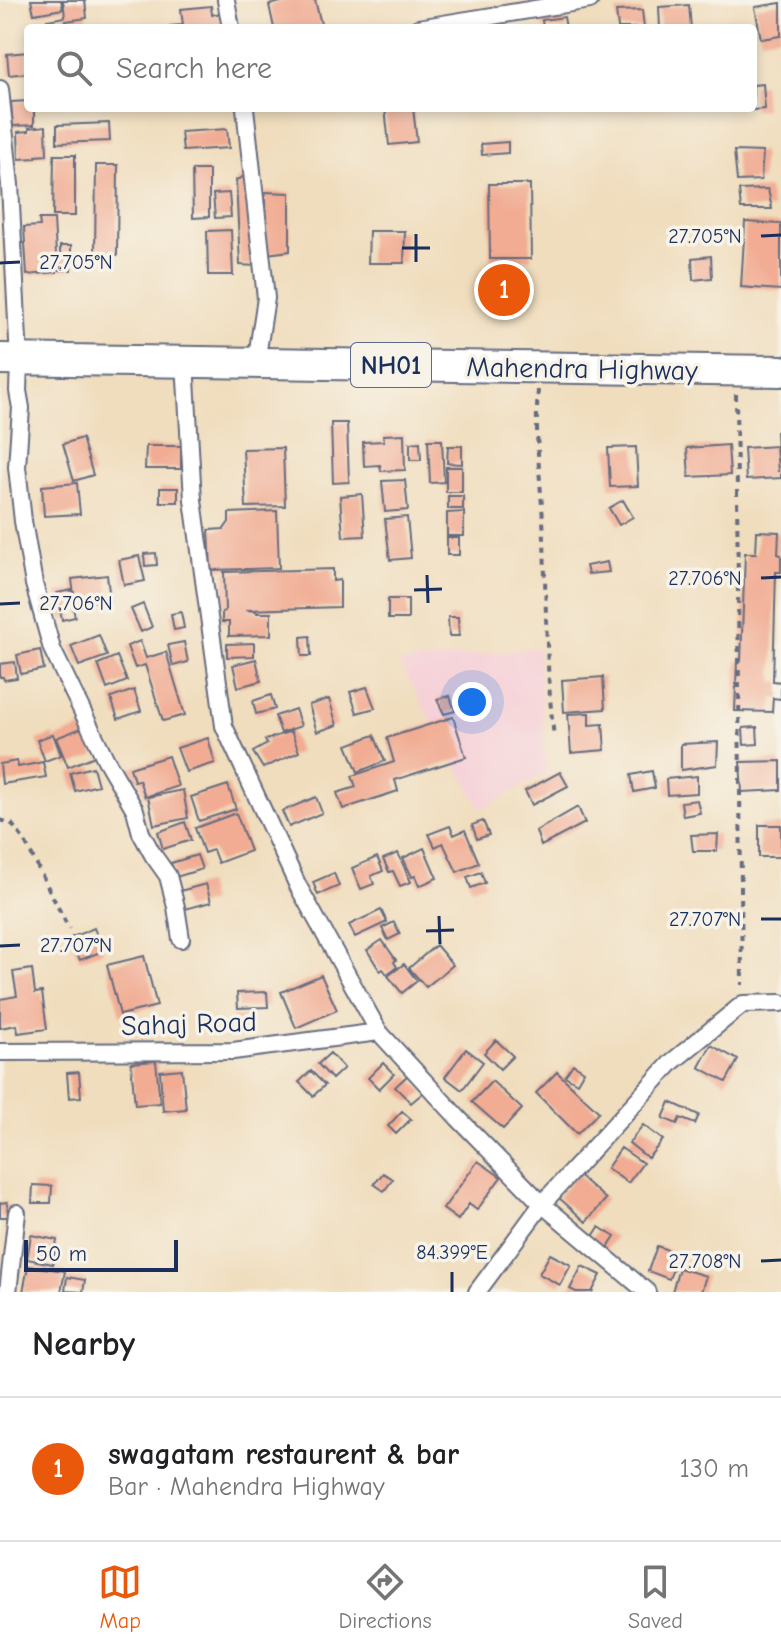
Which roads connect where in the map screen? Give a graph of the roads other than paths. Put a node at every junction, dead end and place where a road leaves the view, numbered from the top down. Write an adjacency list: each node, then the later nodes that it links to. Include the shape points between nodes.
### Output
1 (226, 0): 3 (street)
2 (590, 0): 4 (street)
3 (230, 24)
4 (443, 24)
5 (0, 89): 7 (street, via 10,185)
6 (245, 112): 9 (street, via 266,298)
7 (9, 360): 8 (highway, Mahendra Highway / NH01); 11 (street, via 21,408 17,467 23,521 52,649 135,810 141,833 168,876)
8 (185, 362): 9 (highway, Mahendra Highway / NH01); 13 (street, via 193,500 224,726 298,886)
9 (256, 363): 10 (highway, Mahendra Highway / NH01)
10 (781, 371)
11 (181, 939)
12 (781, 1003): 15 (street, via 743,1004 672,1062)
13 (379, 1032): 14 (street, Sahaj Road, via 233,1051); 15 (street)
14 (0, 1052)
15 (542, 1204): 18 (street); 19 (street)
16 (17, 1213): 17 (street)
17 (8, 1292)
18 (477, 1292)
19 (647, 1292)

